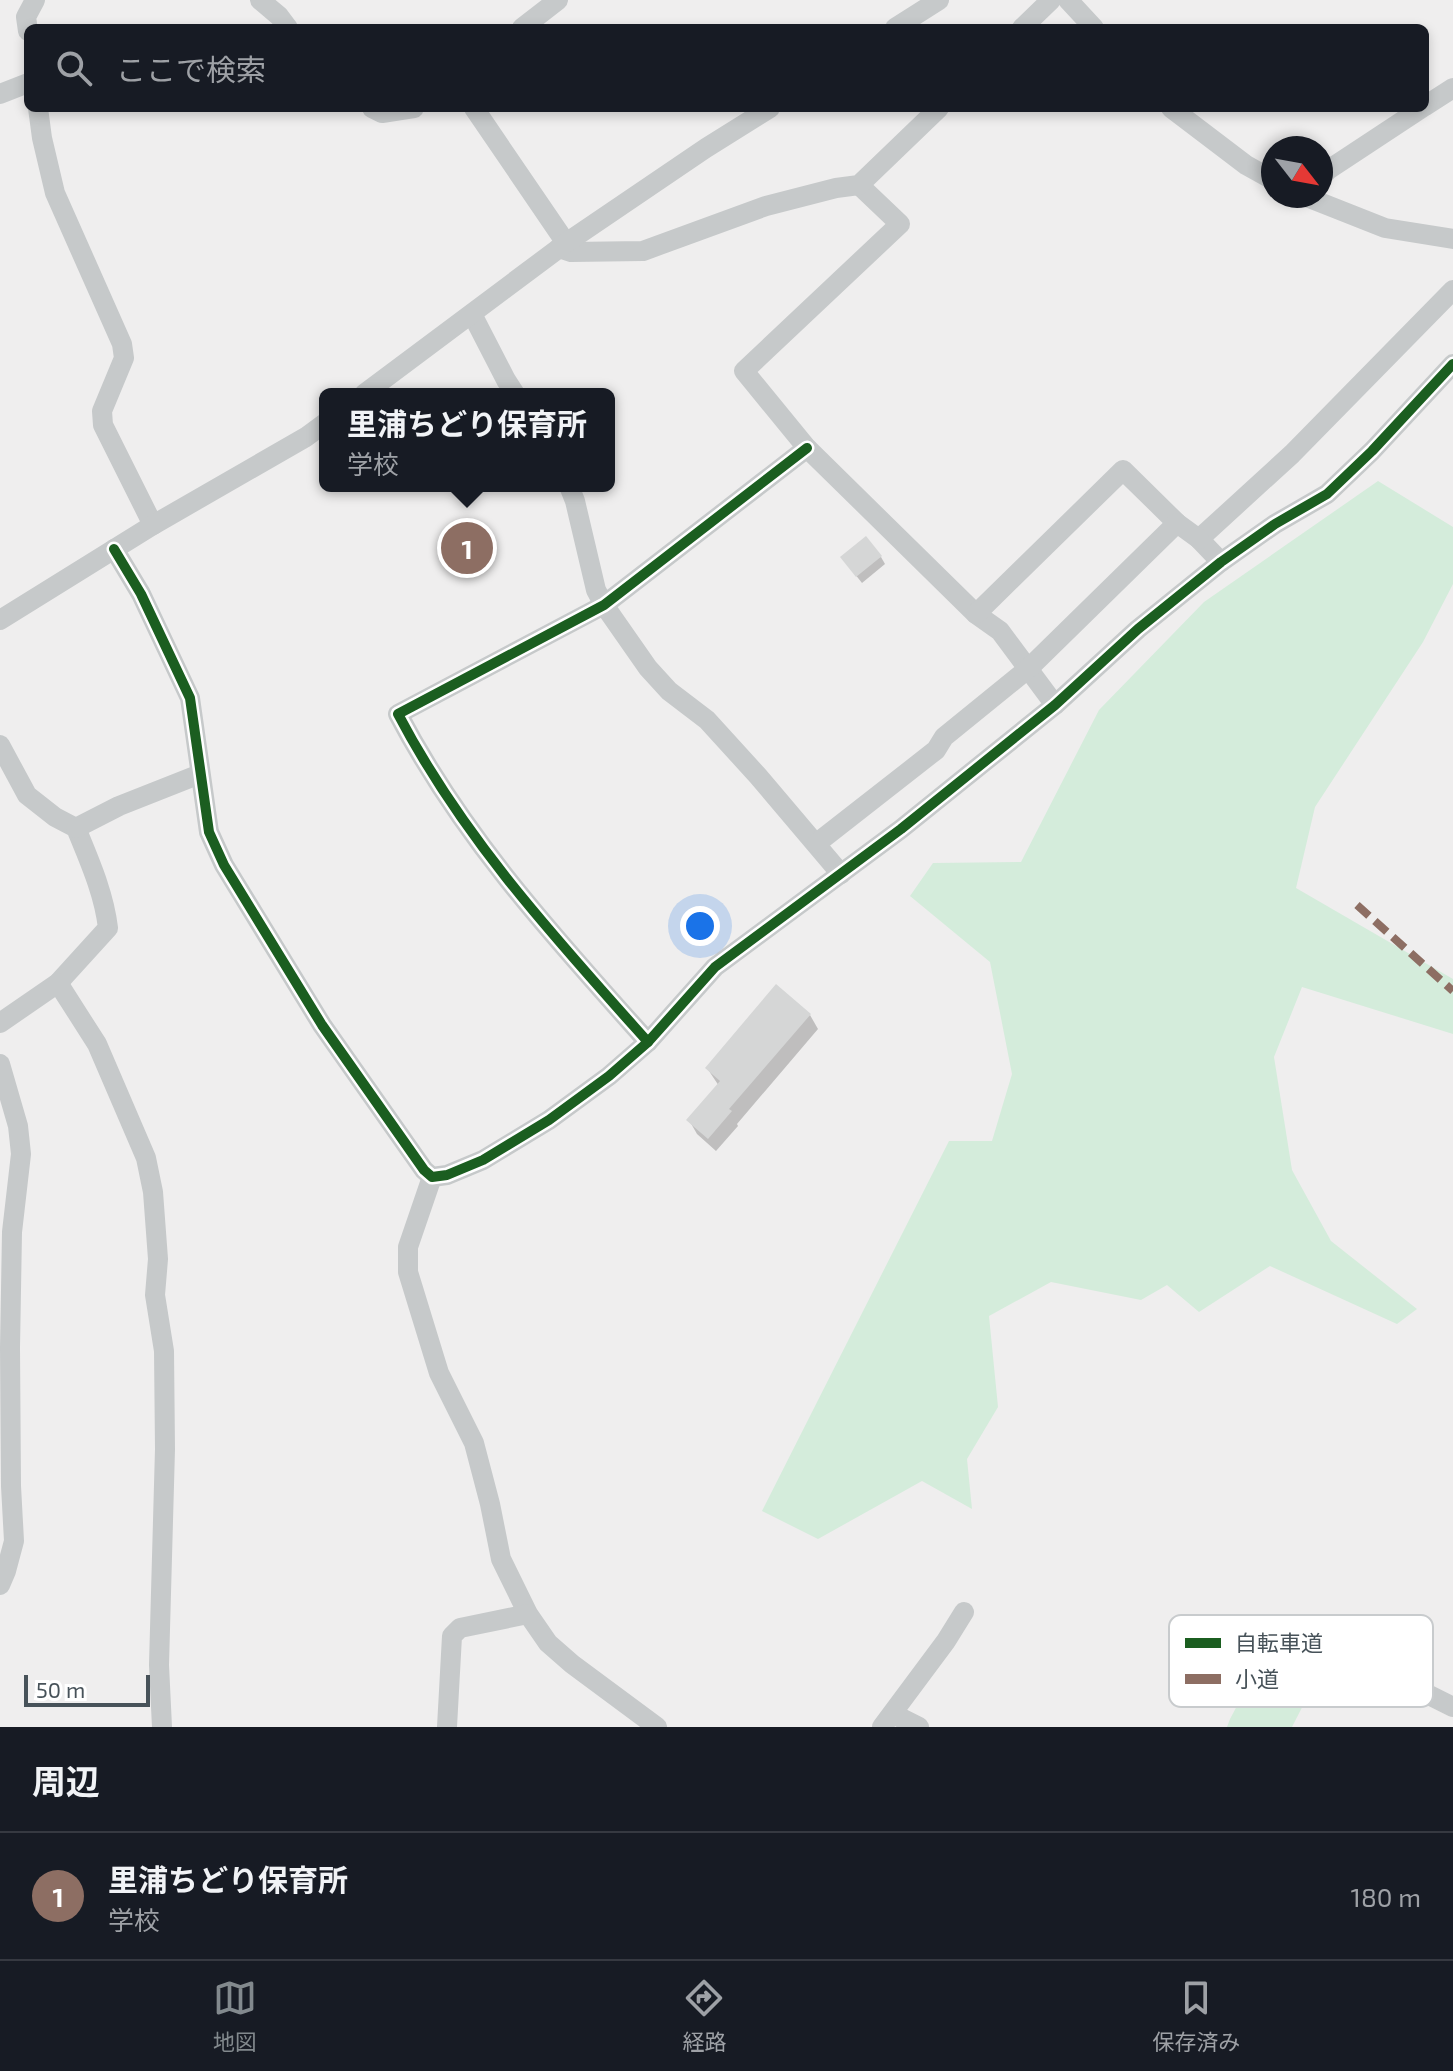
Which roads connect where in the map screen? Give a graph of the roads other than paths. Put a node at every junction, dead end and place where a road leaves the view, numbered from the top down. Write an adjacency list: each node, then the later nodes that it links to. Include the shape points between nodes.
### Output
1 (35, 0): 7 (street)
2 (260, 0): 8 (street)
3 (558, 0): 9 (street)
4 (939, 0): 10 (street)
5 (1051, 0): 11 (street)
6 (1068, 0): 12 (street)
7 (27, 24)
8 (285, 24)
9 (527, 24)
10 (901, 24)
11 (1026, 24)
12 (1090, 24)
13 (24, 85): 15 (street)
14 (1453, 88): 16 (street)
15 (0, 94)
16 (1429, 103)
17 (39, 112): 38 (street, via 55,193 122,344 124,358 102,411 103,425)
18 (477, 112): 28 (street)
19 (764, 112): 28 (street)
20 (935, 112): 25 (street)
21 (1176, 112): 24 (street)
22 (1415, 112): 23 (street)
23 (1333, 167)
24 (1261, 173)
25 (859, 185): 28 (street, via 766,206 643,251 571,252); 35 (street, via 900,224 744,371)
26 (1333, 207): 27 (street, via 1385,228)
27 (1453, 239)
28 (563, 246): 30 (street)
29 (1453, 290): 39 (street, via 1292,454)
30 (472, 314): 32 (street); 33 (street)
31 (1453, 364): 41 (street, via 1327,494)
32 (372, 388)
33 (511, 388)
34 (319, 427): 38 (street)
35 (807, 448): 42 (street); 43 (street)
36 (571, 492): 42 (street)
37 (1177, 523): 39 (street); 43 (street, via 1123,470); 45 (street)
38 (153, 525): 40 (street)
39 (1199, 539): 41 (street)
40 (114, 549): 44 (street); 48 (street, via 190,698)
41 (1221, 562): 46 (street)
42 (604, 605): 50 (street, via 648,668 707,720); 54 (street, via 398,714 454,810 540,922)
43 (976, 614): 45 (street, via 1000,631)
44 (0, 620)
45 (1029, 668): 46 (street); 50 (street, via 944,737 936,750)
46 (1055, 705): 51 (street)
47 (0, 745): 49 (street, via 27,795)
48 (200, 774): 49 (street); 56 (street, via 209,832 236,885 322,1025)
49 (76, 828): 52 (street, via 108,928)
50 (817, 843): 51 (street)
51 (841, 874): 54 (street, via 715,967)
52 (58, 983): 53 (street); 63 (street, via 97,1044 146,1158 153,1192 155,1295 164,1351)
53 (0, 1023)
54 (648, 1042): 56 (street, via 549,1120 483,1160)
55 (0, 1064): 57 (street, via 21,1154 12,1232 14,1541)
56 (432, 1177): 59 (street, via 408,1247 408,1272 439,1373 474,1443 501,1559)
57 (0, 1585)
58 (964, 1612): 62 (street)
59 (528, 1614): 64 (street, via 460,1628 452,1636); 65 (street, via 560,1654)
60 (1433, 1697): 61 (street)
61 (1453, 1707)
62 (888, 1720): 66 (street)
63 (162, 1727)
64 (447, 1727)
65 (657, 1727)
66 (919, 1727)

